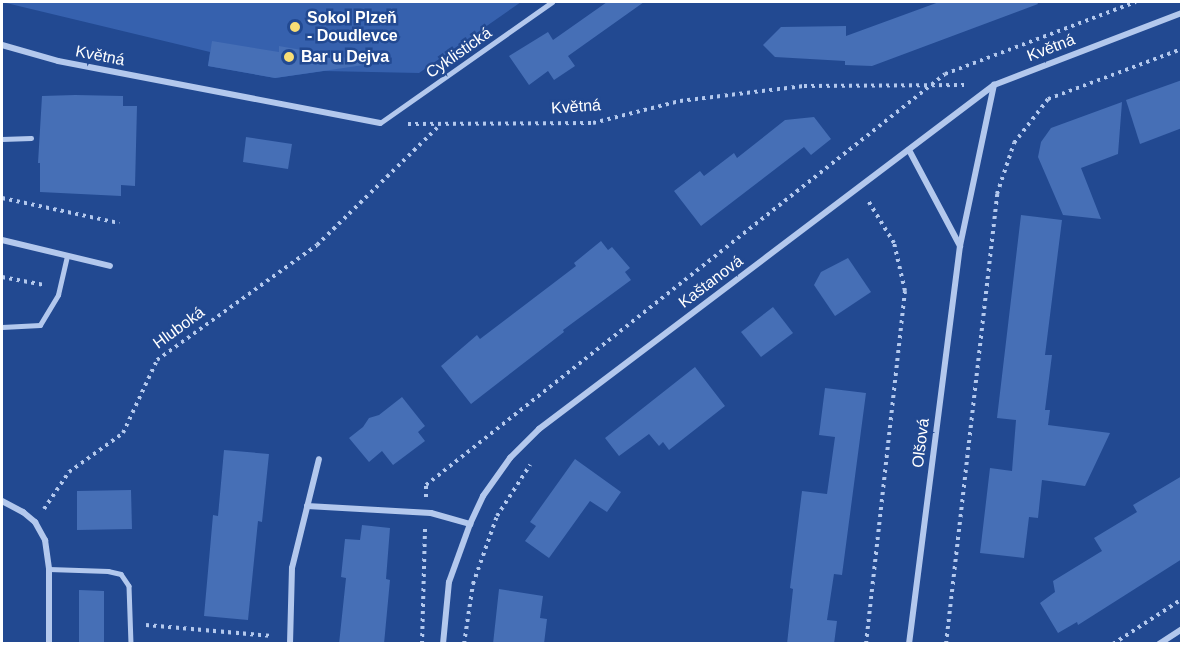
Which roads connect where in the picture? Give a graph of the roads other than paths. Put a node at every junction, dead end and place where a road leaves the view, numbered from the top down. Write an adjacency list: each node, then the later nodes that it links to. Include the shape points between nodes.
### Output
1 (552, 2): 5 (lane, Cyklistická)
2 (1182, 13): 4 (street, Květná)
3 (2, 45): 5 (street, Květná, via 70,63)
4 (994, 85): 8 (street, Kaštanová); 10 (street, Olšová)
5 (380, 123)
6 (31, 138): 7 (lane)
7 (2, 139)
8 (909, 150): 10 (street); 17 (street, Kaštanová, via 539,429 510,458 483,496)
9 (2, 240): 11 (street)
10 (960, 246): 24 (street, Olšová)
11 (67, 256): 12 (street); 13 (lane, via 59,288 40,325)
12 (110, 266)
13 (2, 327)
14 (319, 459): 16 (street)
15 (2, 501): 18 (street, via 35,522 45,540)
16 (307, 506): 17 (street, via 431,513); 22 (street, via 292,568)
17 (470, 524): 23 (street, Kaštanová, via 449,582)
18 (49, 569): 20 (street); 21 (lane, via 108,570 121,574 129,585)
19 (1182, 629): 25 (street)
20 (49, 644)
21 (131, 644)
22 (290, 644)
23 (443, 644)
24 (909, 644)
25 (1158, 644)

